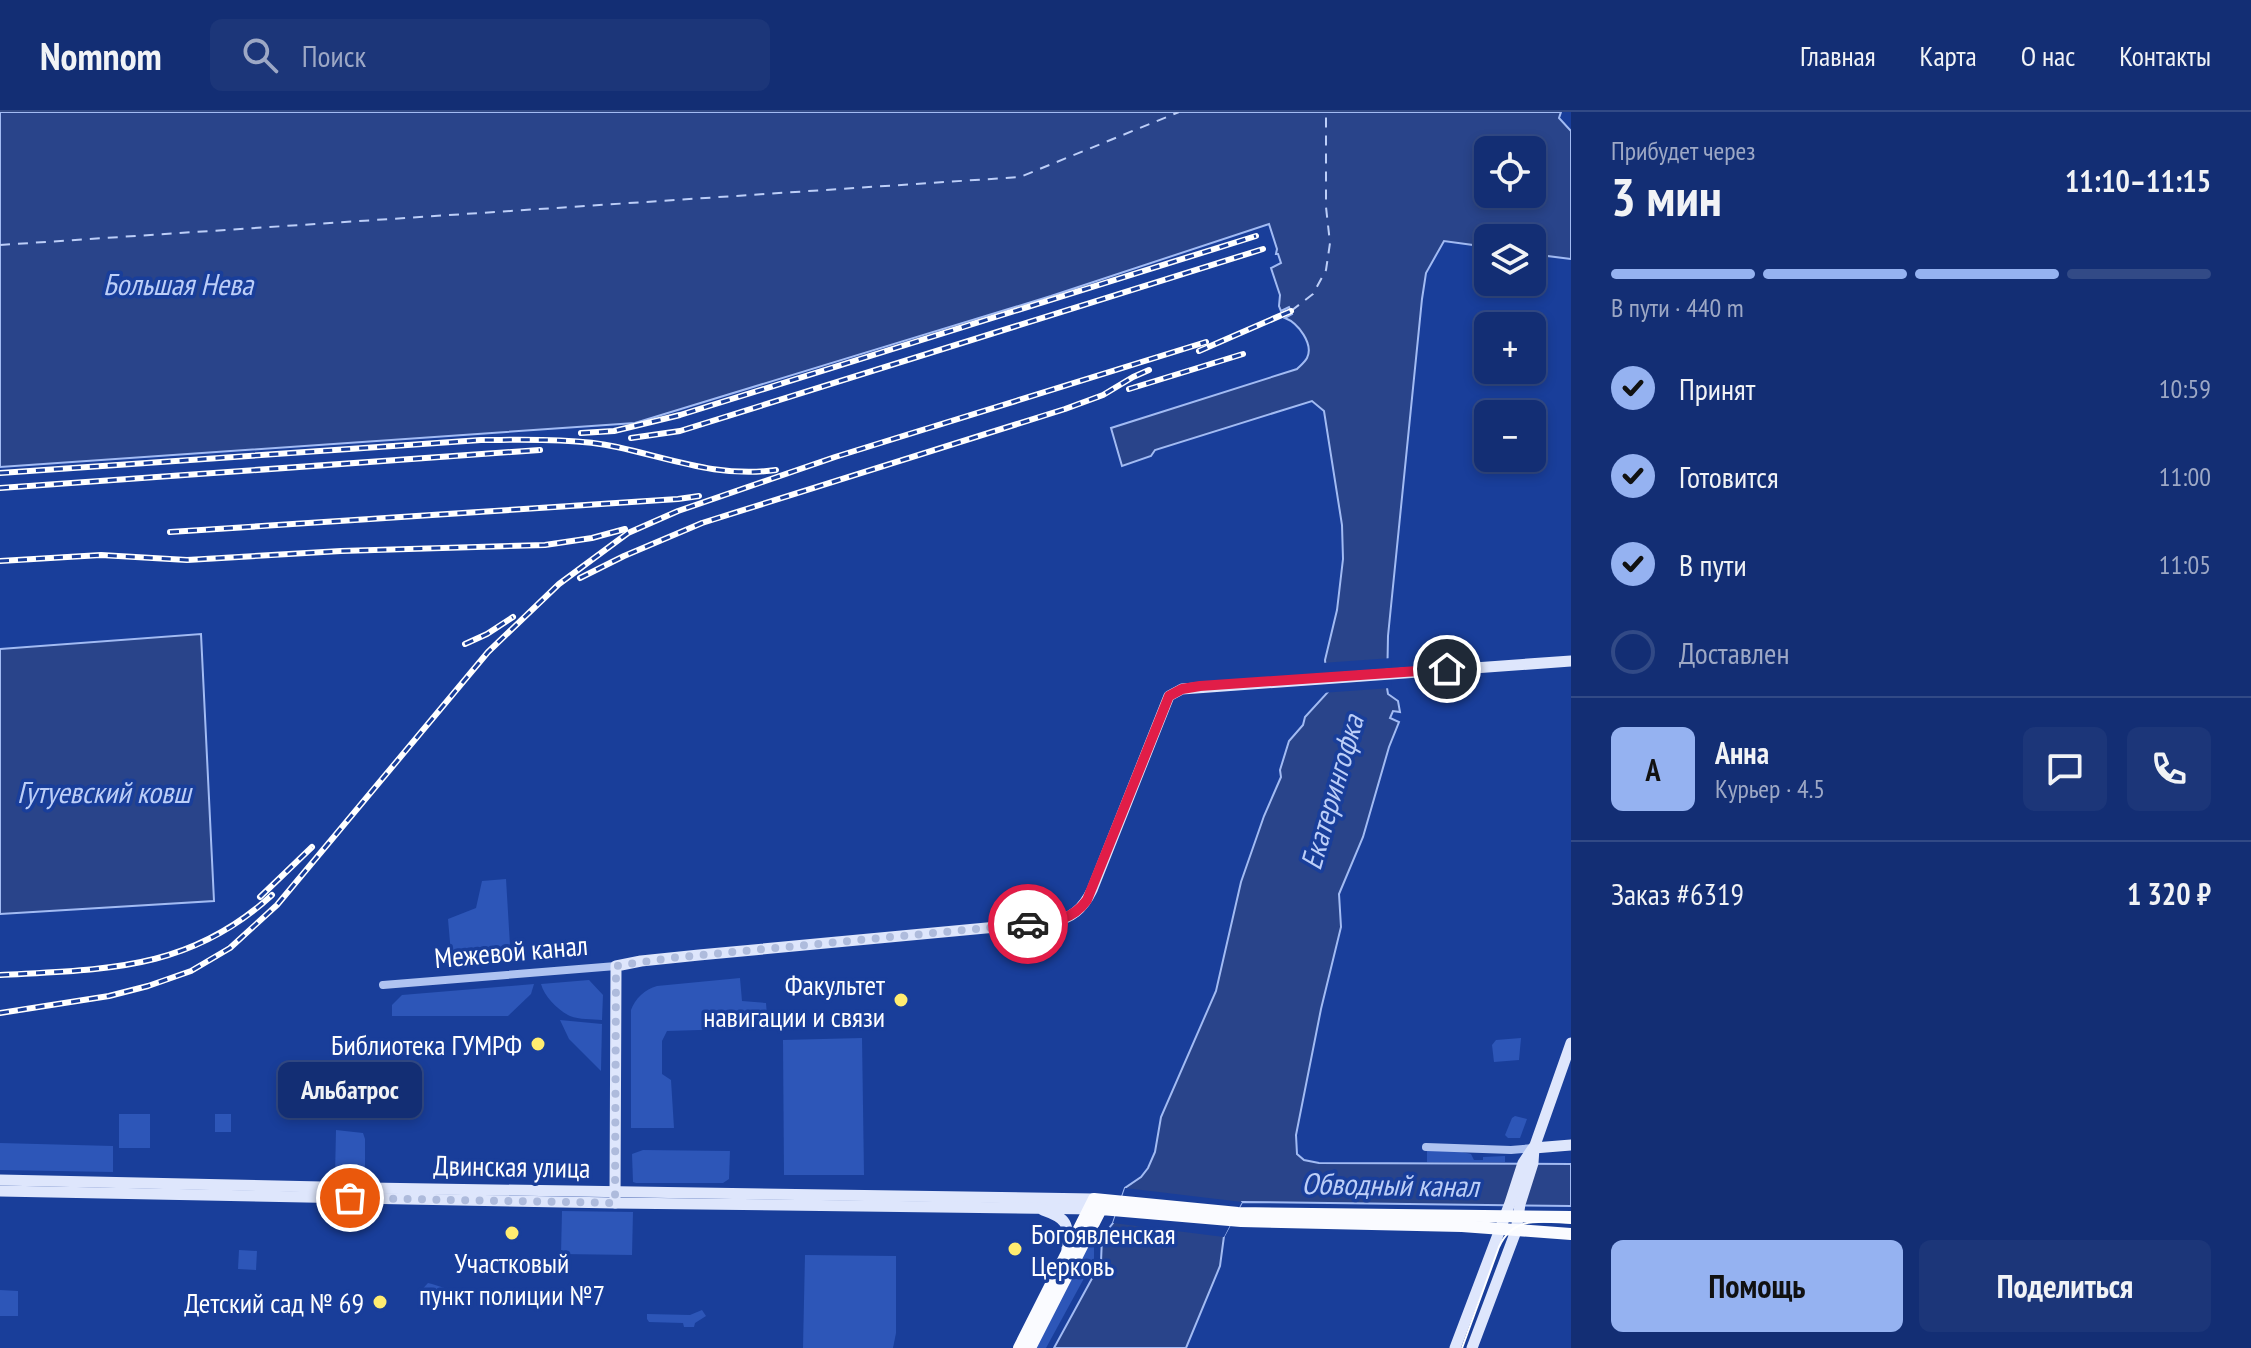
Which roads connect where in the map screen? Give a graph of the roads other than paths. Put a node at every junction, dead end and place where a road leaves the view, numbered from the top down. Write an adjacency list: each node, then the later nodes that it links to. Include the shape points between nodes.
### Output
1 (1571, 661): 2 (street, Межевой канал, via 1175,691 1092,890 1071,917)
2 (616, 966): 3 (street, Межевой канал); 10 (street)
3 (383, 985)
4 (1571, 1043): 7 (street)
5 (1571, 1145): 7 (street)
6 (1426, 1147): 7 (street)
7 (1534, 1148): 13 (street)
8 (0, 1180): 10 (street, Двинская улица)
9 (0, 1191): 10 (street, Двинская улица)
10 (616, 1198): 11 (street, Двинская улица); 12 (street, Двинская улица)
11 (1095, 1205): 12 (street, Двинская улица); 13 (main road, Двинская улица, via 1179,1217 1462,1226); 17 (main road); 19 (main road)
12 (1034, 1207): 17 (street, via 1065,1221)
13 (1510, 1214): 14 (main road); 15 (main road); 20 (street)
14 (1571, 1217)
15 (1516, 1231): 16 (main road); 21 (street)
16 (1571, 1234)
17 (1067, 1254): 18 (main road)
18 (1019, 1348)
19 (1030, 1348)
20 (1455, 1348)
21 (1472, 1348)

